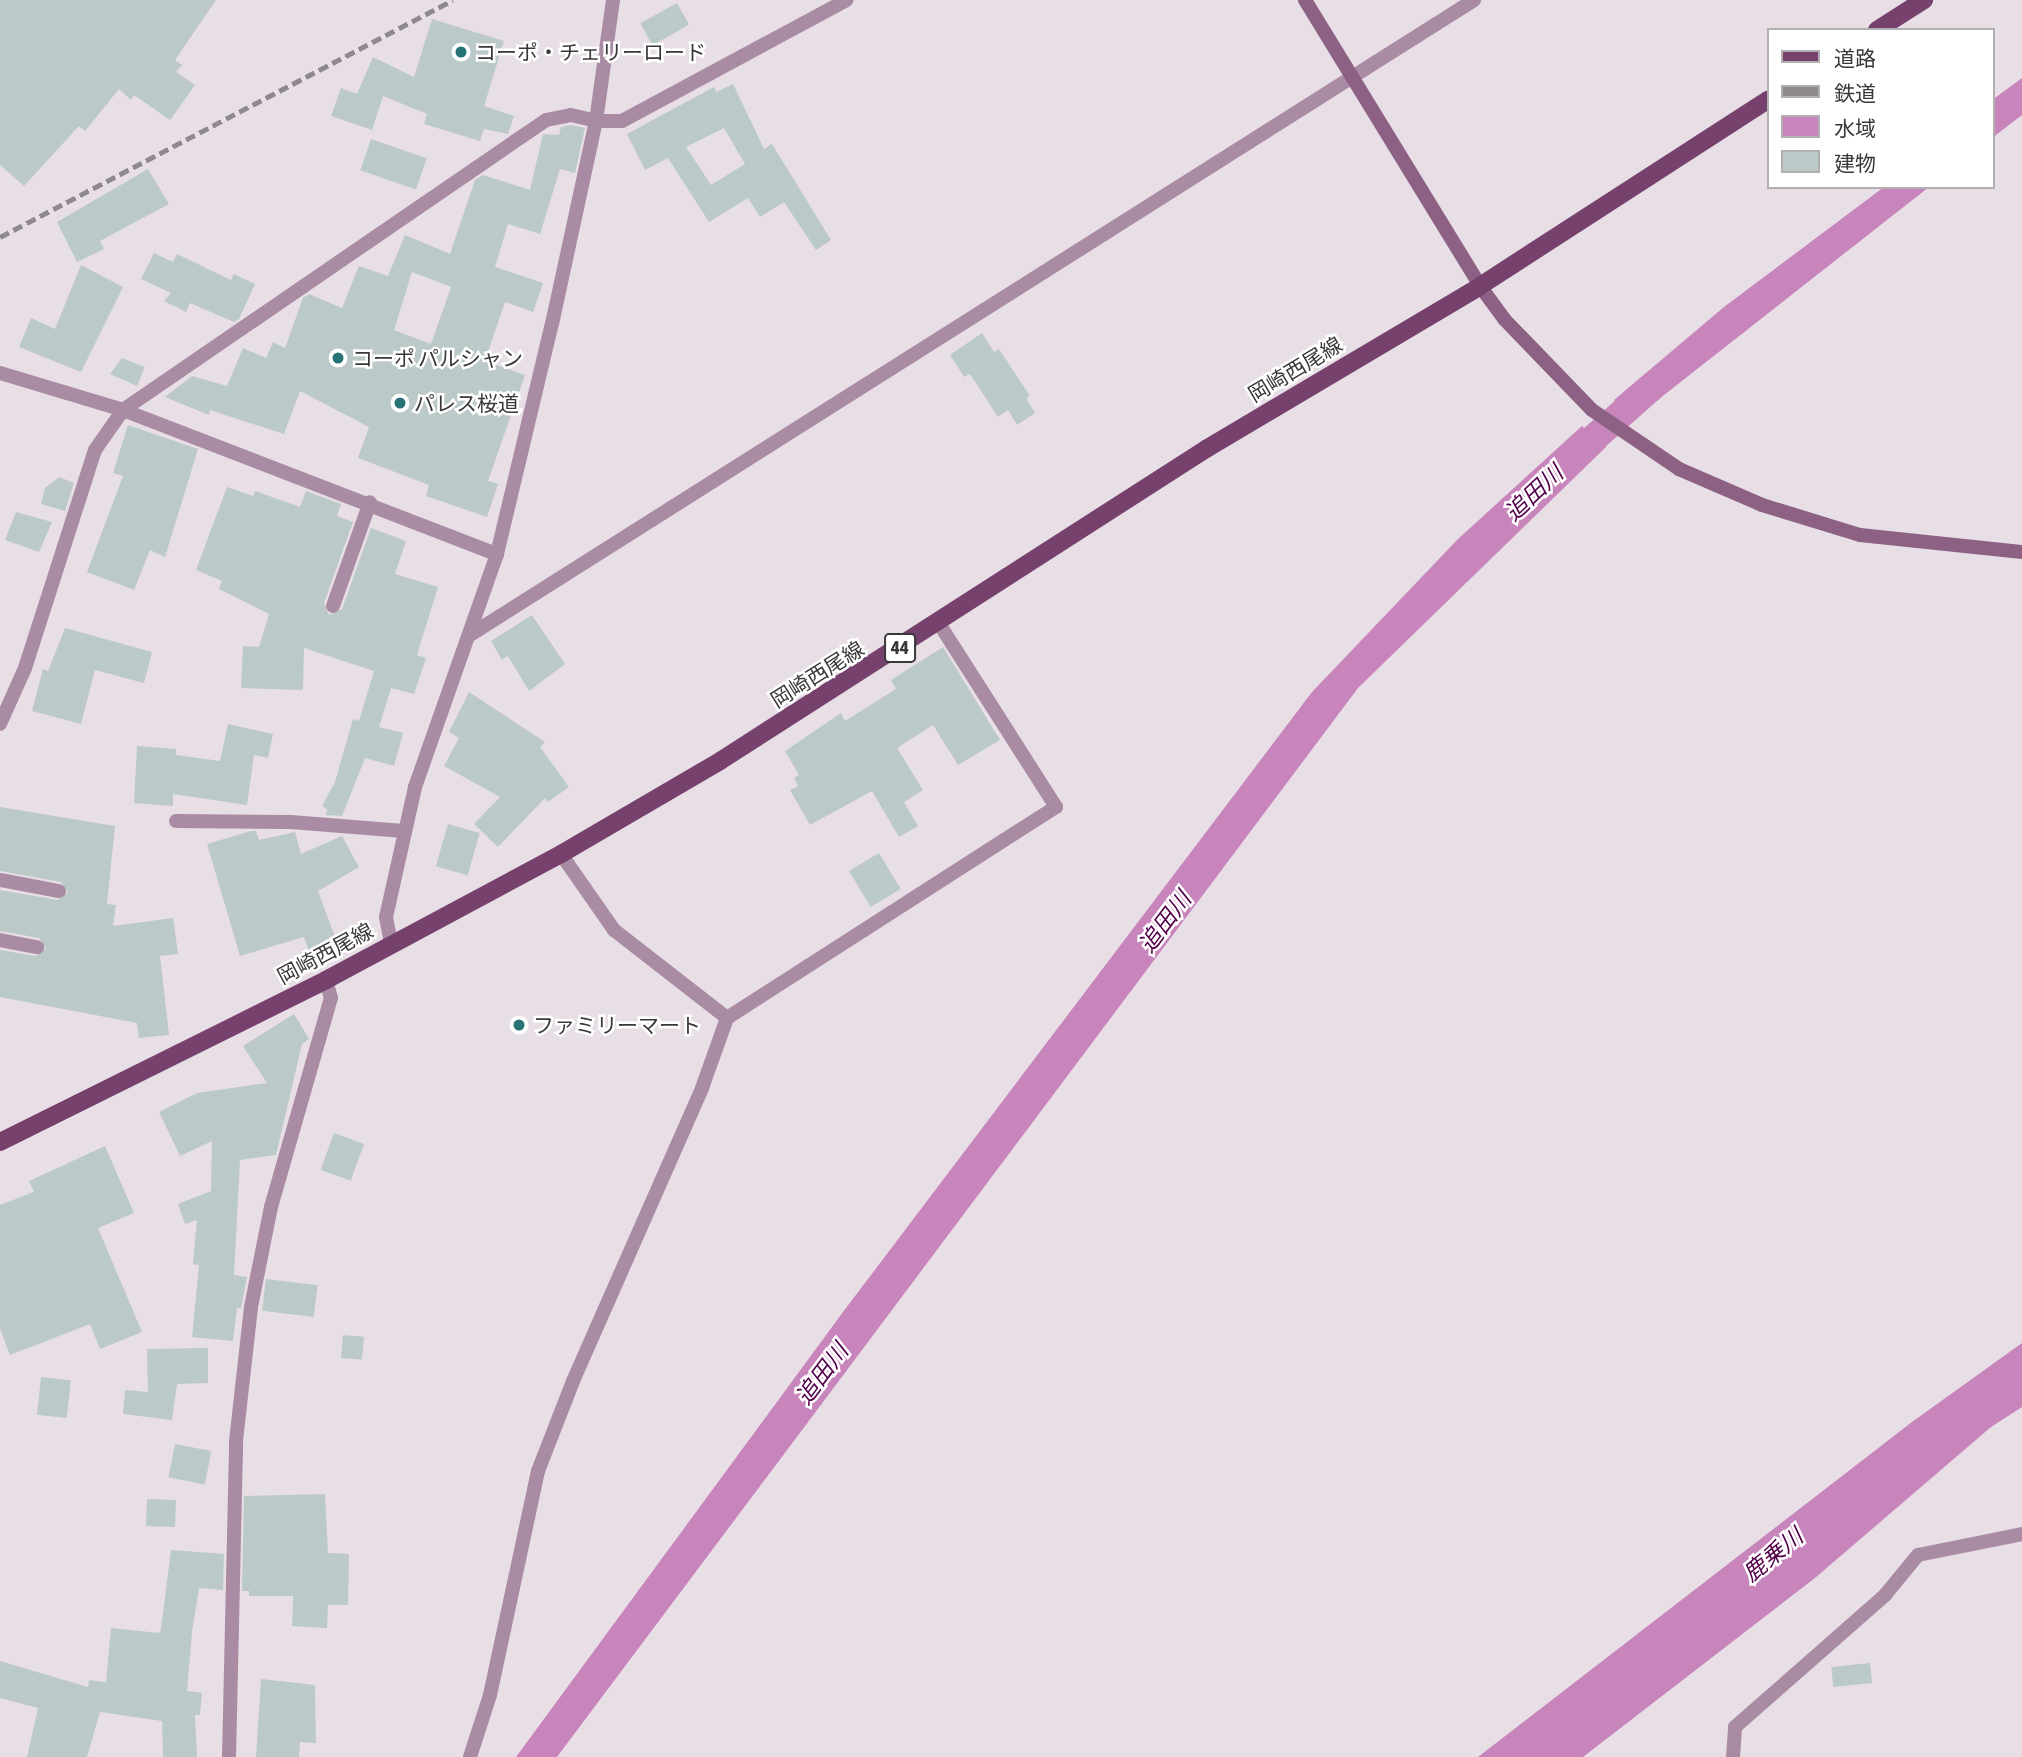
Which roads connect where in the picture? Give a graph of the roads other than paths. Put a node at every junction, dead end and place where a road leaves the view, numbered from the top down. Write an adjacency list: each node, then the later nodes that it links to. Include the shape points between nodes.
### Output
1 (613, 0): 9 (street)
2 (847, 0): 9 (street, via 622,121)
3 (1305, 0): 7 (street)
4 (1474, 0): 7 (street)
5 (1924, 0): 6 (main road)
6 (1880, 28)
7 (1354, 78): 10 (street); 18 (street)
8 (1766, 101): 10 (main road, 岡崎西尾線 / 44)
9 (596, 121): 12 (street, via 571,115 546,120); 15 (street)
10 (1480, 286): 14 (street, via 1514,330 1592,410 1633,441 1719,489 1809,521 1902,541); 17 (main road, 岡崎西尾線 / 44, via 1206,449)
11 (0, 373): 12 (street)
12 (123, 410): 13 (street); 19 (street, via 95,450 29,656)
13 (370, 502): 15 (street); 16 (street)
14 (2022, 552)
15 (497, 554): 18 (street)
16 (332, 606)
17 (939, 623): 22 (main road, 岡崎西尾線 / 44, via 720,761); 29 (street, via 1056,807)
18 (470, 635): 21 (street, via 415,787)
19 (0, 724)
20 (176, 821): 21 (street, via 291,822)
21 (404, 831): 26 (street, via 386,917)
22 (561, 854): 26 (main road, 岡崎西尾線 / 44); 29 (street, via 614,930)
23 (0, 880): 24 (street)
24 (59, 891)
25 (0, 940): 27 (street)
26 (391, 943): 28 (main road, 岡崎西尾線 / 44)
27 (37, 947)
28 (326, 980): 30 (main road, 岡崎西尾線 / 44); 32 (street, via 331,998 271,1207 251,1307 236,1441)
29 (727, 1018): 33 (street, via 697,1100 538,1471 490,1695)
30 (0, 1142)
31 (2022, 1534): 34 (street, via 1917,1555 1885,1595 1735,1727)
32 (229, 1757)
33 (470, 1757)
34 (1733, 1757)

